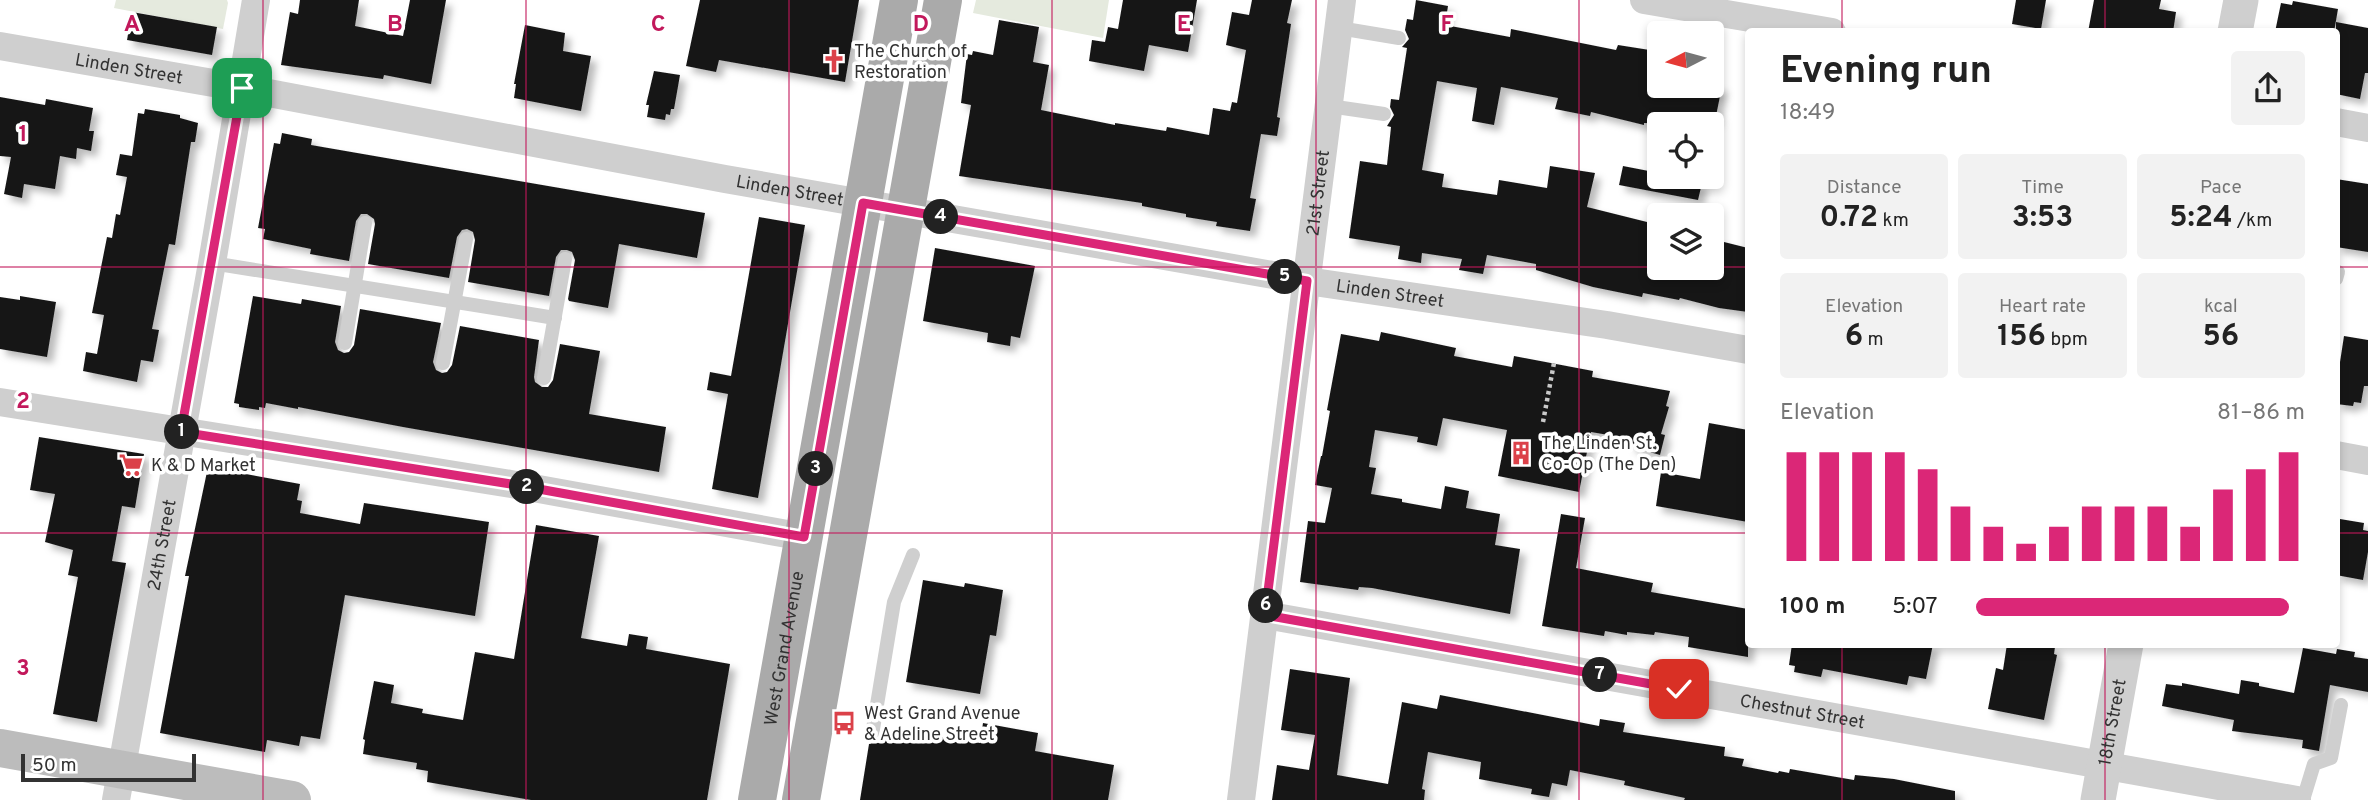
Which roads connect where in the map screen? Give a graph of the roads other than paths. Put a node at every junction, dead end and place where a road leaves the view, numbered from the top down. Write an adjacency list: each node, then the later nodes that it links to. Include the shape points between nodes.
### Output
1 (256, 0): 12 (street, 24th Street)
2 (899, 0): 17 (main road, West Grand Avenue)
3 (943, 0): 18 (main road)
4 (1342, 0): 7 (street, 21st Street)
5 (1644, 0): 8 (street)
6 (2241, 0): 9 (street)
7 (1339, 28): 10 (lane); 13 (street, 21st Street)
8 (1808, 28)
9 (2236, 28)
10 (1399, 37)
11 (0, 46): 12 (street, Linden Street)
12 (242, 88): 17 (street, Linden Street); 22 (street, 24th Street)
13 (1329, 106): 14 (lane); 23 (street, 21st Street)
14 (1384, 114)
15 (2340, 123): 16 (street)
16 (2368, 128)
17 (863, 203): 18 (street, Linden Street); 35 (main road, West Grand Avenue)
18 (905, 210): 23 (street, Linden Street); 46 (main road)
19 (366, 223): 24 (lane)
20 (466, 239): 25 (lane)
21 (565, 259): 26 (lane)
22 (212, 263): 24 (lane); 32 (street, 24th Street)
23 (1307, 281): 28 (street, Linden Street); 37 (street, 21st Street)
24 (355, 285): 25 (lane); 27 (lane)
25 (454, 302): 26 (lane); 29 (lane)
26 (555, 318): 30 (lane)
27 (345, 343)
28 (1745, 349)
29 (443, 363)
30 (544, 378)
31 (0, 402): 32 (street)
32 (181, 432): 35 (street, via 511,484); 43 (street, 24th Street)
33 (2340, 456): 34 (street)
34 (2368, 461)
35 (804, 537): 45 (main road, West Grand Avenue)
36 (912, 555): 40 (lane, via 894,601)
37 (1265, 615): 42 (street, Chestnut Street); 47 (street, 21st Street)
38 (2125, 648): 42 (street, 18th Street)
39 (2340, 705): 49 (lane, via 2330,758 2314,764)
40 (872, 736)
41 (0, 748): 43 (main road)
42 (2104, 765): 48 (street, 18th Street); 49 (street, Chestnut Street)
43 (118, 785): 44 (main road)
44 (292, 800)
45 (757, 800)
46 (801, 800)
47 (1241, 800)
48 (2098, 800)
49 (2300, 800)

